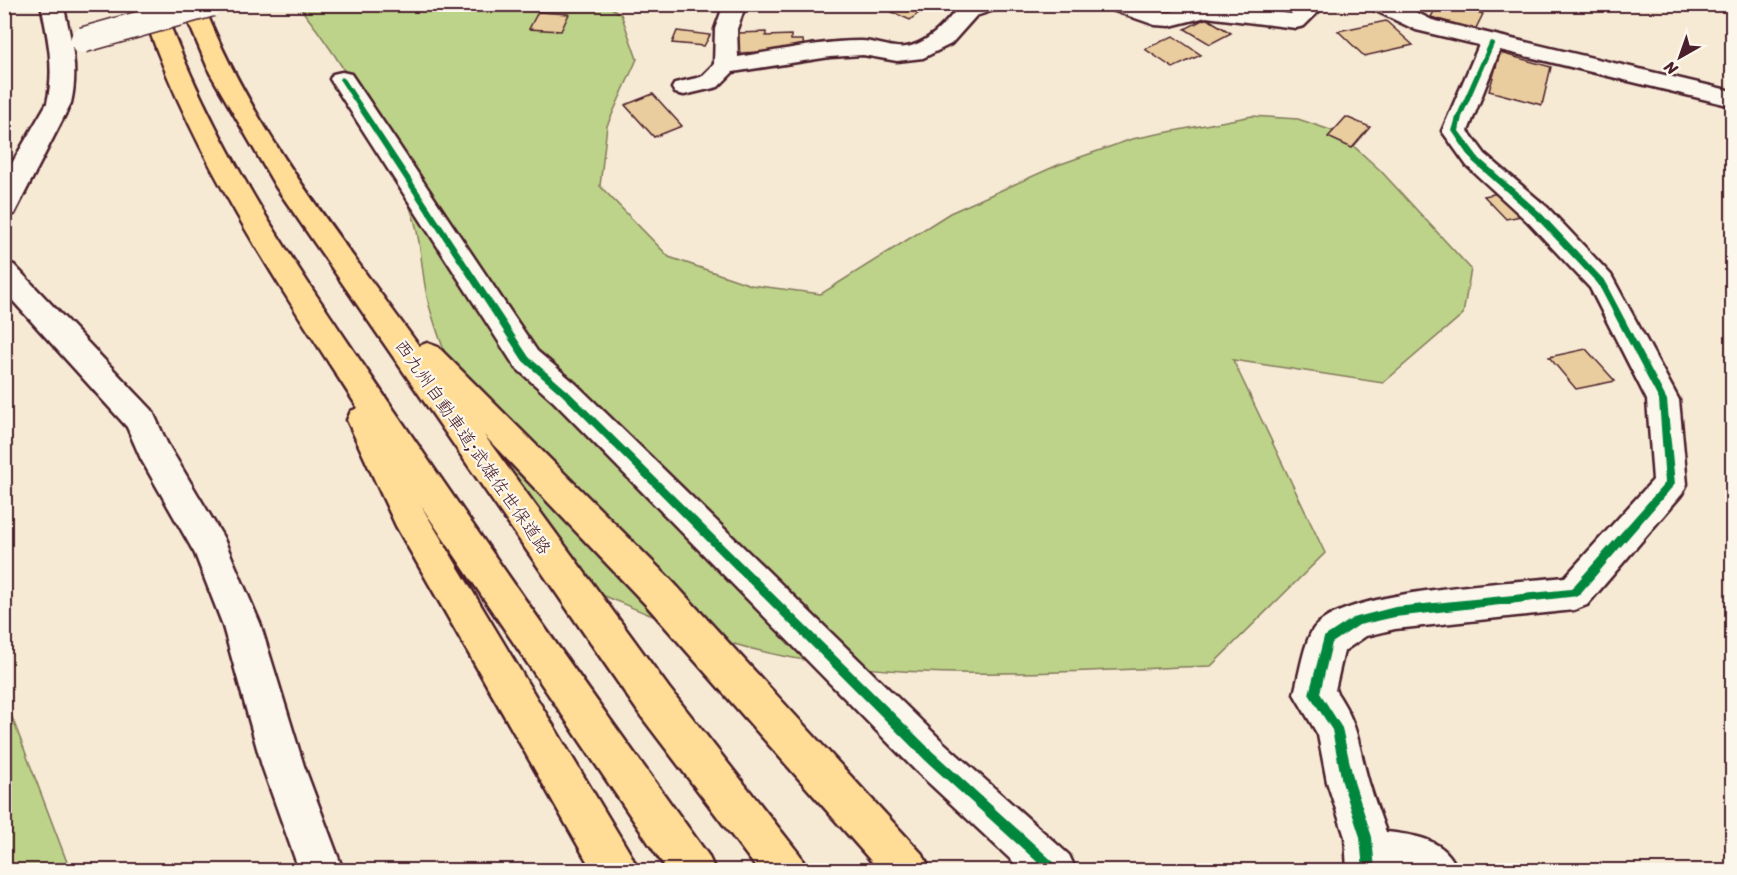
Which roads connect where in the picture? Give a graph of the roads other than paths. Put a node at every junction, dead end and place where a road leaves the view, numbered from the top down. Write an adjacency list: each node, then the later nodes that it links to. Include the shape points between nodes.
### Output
1 (52, 4): 11 (street)
2 (151, 4): 19 (highway, via 191,110)
3 (192, 4): 18 (highway, 西九州自動車道;武雄佐世保道路, via 200,28 235,95 285,181)
4 (211, 4): 11 (street, bridge)
5 (735, 4): 12 (street, via 726,29)
6 (1116, 4): 7 (street, via 1155,18 1170,19 1206,10 1296,21)
7 (1316, 4)
8 (1380, 4): 10 (street, via 1424,25)
9 (988, 5): 12 (street, via 968,11 943,39 915,53 863,48 830,50)
10 (1492, 42): 15 (street); 20 (street, via 1455,131 1476,160 1538,215 1602,282 1663,400 1670,484 1574,593 1395,612 1357,621 1328,640 1314,693 1337,728 1348,782 1366,837)
11 (72, 43): 16 (street, via 62,95)
12 (726, 66): 14 (street, via 709,82)
13 (342, 79): 26 (street, via 526,359 565,393 929,756)
14 (684, 88)
15 (1732, 98)
16 (4, 207)
17 (4, 272): 21 (street, via 141,419 153,449 210,548 242,623 284,766)
18 (361, 287): 24 (highway, 西九州自動車道;武雄佐世保道路, via 654,702); 25 (highway, via 659,593)
19 (312, 312): 22 (highway, via 408,515); 23 (highway, via 443,511)
20 (1368, 861): 27 (street, via 1416,857)
21 (321, 870)
22 (616, 870)
23 (693, 870)
24 (784, 870)
25 (908, 870)
26 (1054, 870)
27 (1435, 870)

